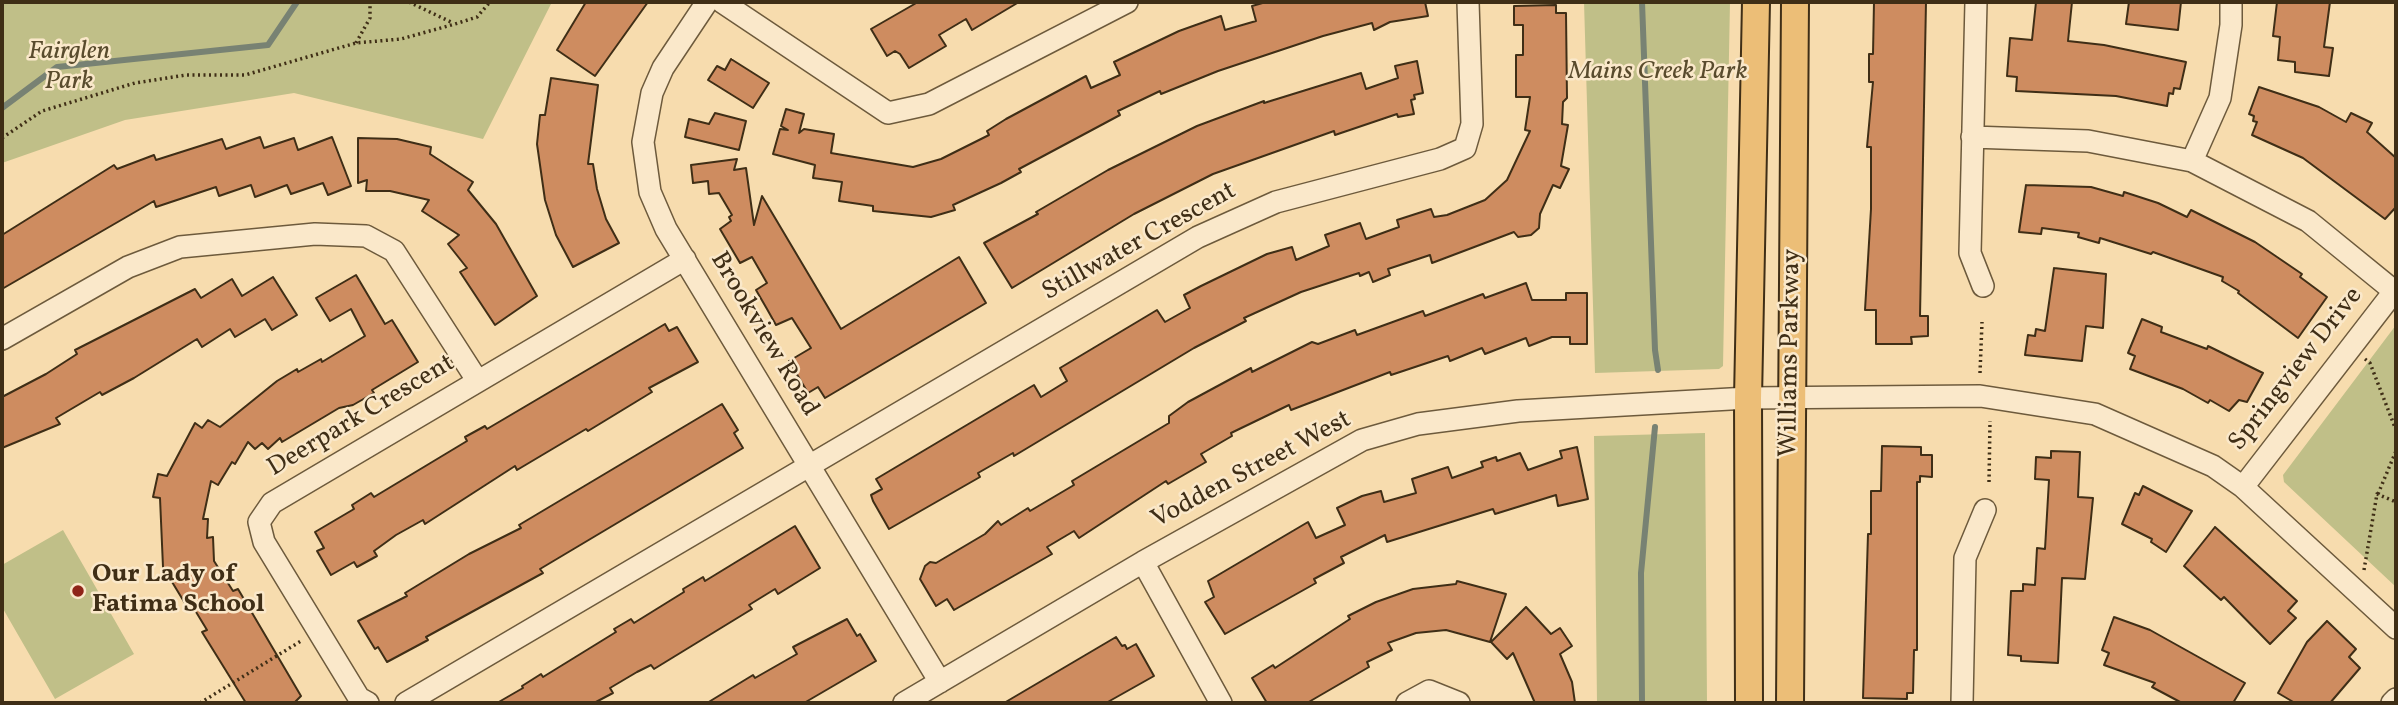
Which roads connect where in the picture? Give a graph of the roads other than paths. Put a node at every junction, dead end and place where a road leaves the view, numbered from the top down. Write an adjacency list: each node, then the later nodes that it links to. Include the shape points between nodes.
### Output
1 (707, 2): 11 (street, Brookview Road, via 658,79 645,126 643,158 650,192)
2 (722, 2): 3 (street, via 887,113 929,104)
3 (1127, 2)
4 (1468, 2): 18 (street, Stillwater Crescent, via 1472,124 1465,148 1440,159 1276,202 1198,237)
5 (1756, 2): 16 (main road, Williams Parkway)
6 (1795, 2): 17 (main road, Williams Parkway, via 1795,287)
7 (1976, 2): 9 (street)
8 (2231, 2): 10 (street, via 2220,98)
9 (1972, 137): 10 (street, via 2088,141); 12 (street, via 1970,253)
10 (2192, 161): 13 (street, via 2308,221)
11 (685, 259): 15 (street, Deerpark Crescent); 18 (street, Brookview Road)
12 (1983, 286)
13 (2395, 290): 19 (street, Springview Drive)
14 (2, 339): 15 (street, via 128,267 180,247 315,234 366,236 394,251)
15 (477, 380): 25 (street, Deerpark Crescent, via 272,503 259,522 264,542 359,698)
16 (1748, 398): 17 (street, Vodden Street West); 21 (street, Vodden Street West, via 1518,411 1418,424 1362,440); 31 (main road, Williams Parkway)
17 (1790, 398): 19 (street, Vodden Street West, via 1980,396 2095,414 2213,466); 32 (main road, Williams Parkway)
18 (808, 466): 23 (street, Brookview Road); 26 (street)
19 (2243, 487): 22 (street, Vodden Street West)
20 (1985, 510): 33 (street, via 1965,558)
21 (1143, 562): 23 (street, Vodden Street West); 28 (street)
22 (2396, 628)
23 (940, 682): 27 (street, Vodden Street West)
24 (2396, 699): 35 (street)
25 (368, 703)
26 (406, 703)
27 (904, 703)
28 (1221, 703)
29 (1407, 703): 30 (street, via 1429,691)
30 (1459, 703)
31 (1749, 703)
32 (1790, 703)
33 (1962, 703): 34 (street)
34 (1968, 703)
35 (2392, 703)

